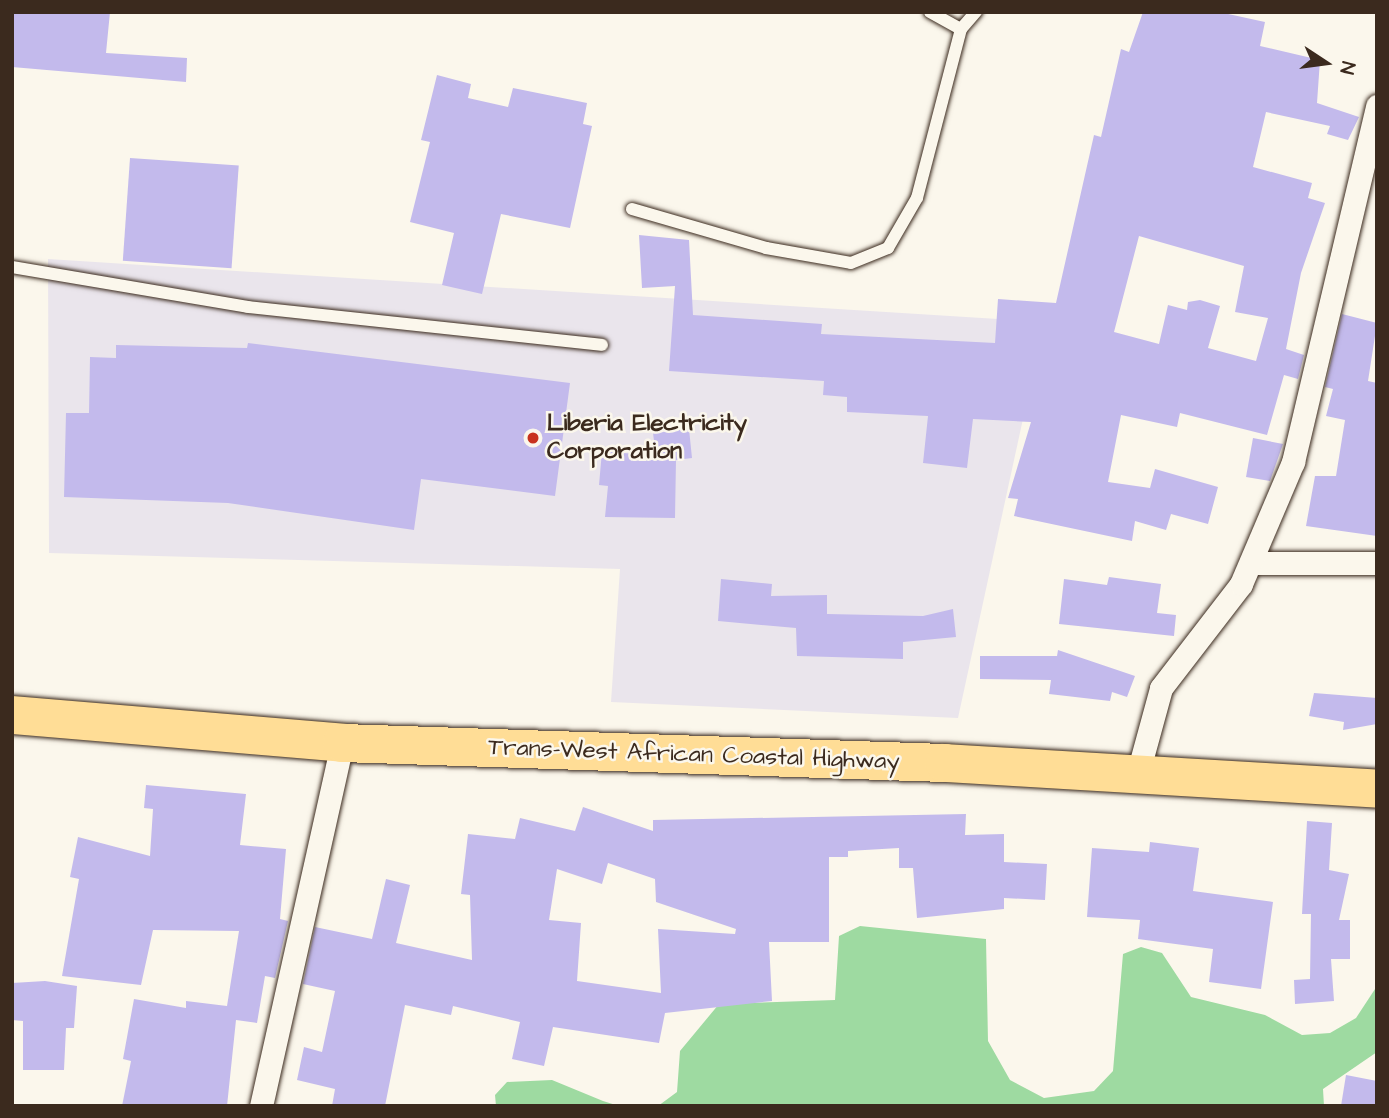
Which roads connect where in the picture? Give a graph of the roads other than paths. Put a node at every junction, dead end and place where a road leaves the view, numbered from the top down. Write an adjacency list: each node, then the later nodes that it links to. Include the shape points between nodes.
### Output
1 (930, 12): 3 (lane)
2 (976, 12): 3 (lane)
3 (961, 29): 5 (lane, via 917,198 888,248 852,263 766,248)
4 (1377, 106): 8 (street, via 1293,461)
5 (632, 209)
6 (12, 267): 7 (lane, via 248,307)
7 (602, 345)
8 (1251, 563): 9 (street); 12 (street, via 1161,688)
9 (1377, 563)
10 (12, 715): 11 (highway, Trans-West African Coastal Highway)
11 (342, 743): 12 (highway, Trans-West African Coastal Highway, via 945,763); 14 (street)
12 (1137, 776): 13 (highway, Trans-West African Coastal Highway)
13 (1377, 789)
14 (261, 1106)

